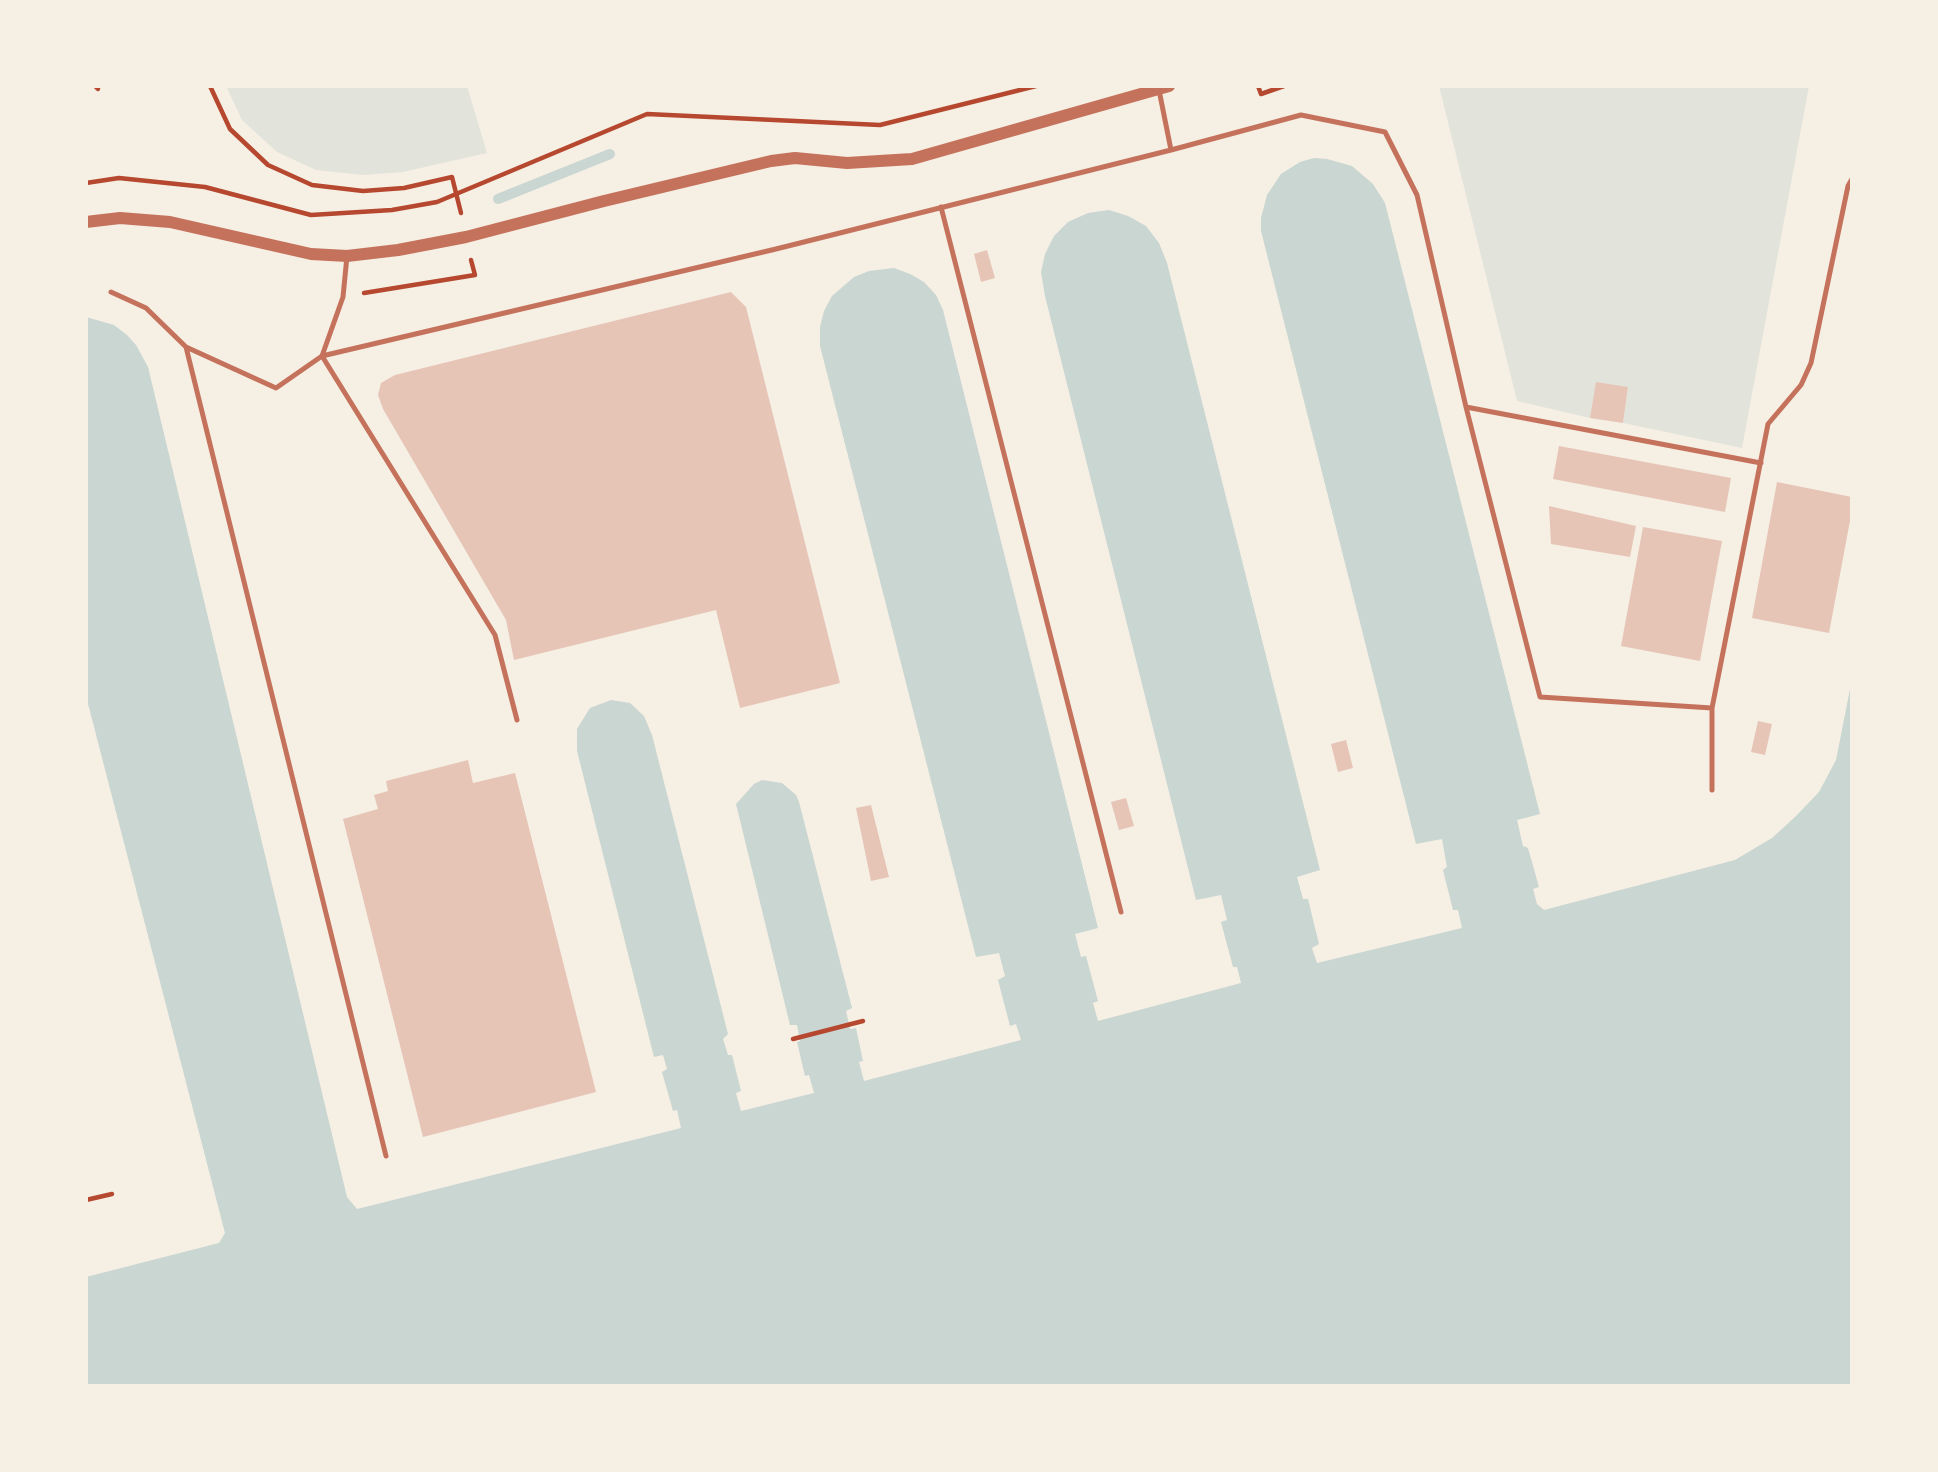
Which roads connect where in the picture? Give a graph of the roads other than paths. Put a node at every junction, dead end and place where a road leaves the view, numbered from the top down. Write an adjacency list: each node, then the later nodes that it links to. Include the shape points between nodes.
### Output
1 (1164, 88): 2 (lane); 6 (street, via 912,159 771,161 466,237)
2 (1171, 150): 4 (lane); 10 (lane, via 1301,115 1385,132 1417,195)
3 (1852, 179): 11 (lane, via 1811,363 1801,385 1768,424)
4 (942, 207): 9 (lane); 15 (lane)
5 (86, 222): 6 (street, via 120,218 170,222 312,254)
6 (347, 256): 9 (lane, via 342,297)
7 (111, 292): 8 (lane, via 146,308)
8 (186, 347): 9 (lane, via 276,388); 16 (lane)
9 (322, 356): 13 (lane, via 495,635)
10 (1466, 407): 11 (lane); 12 (lane, via 1540,697)
11 (1761, 463): 12 (lane)
12 (1712, 708): 14 (lane)
13 (517, 720)
14 (1712, 790)
15 (1121, 912)
16 (386, 1156)

